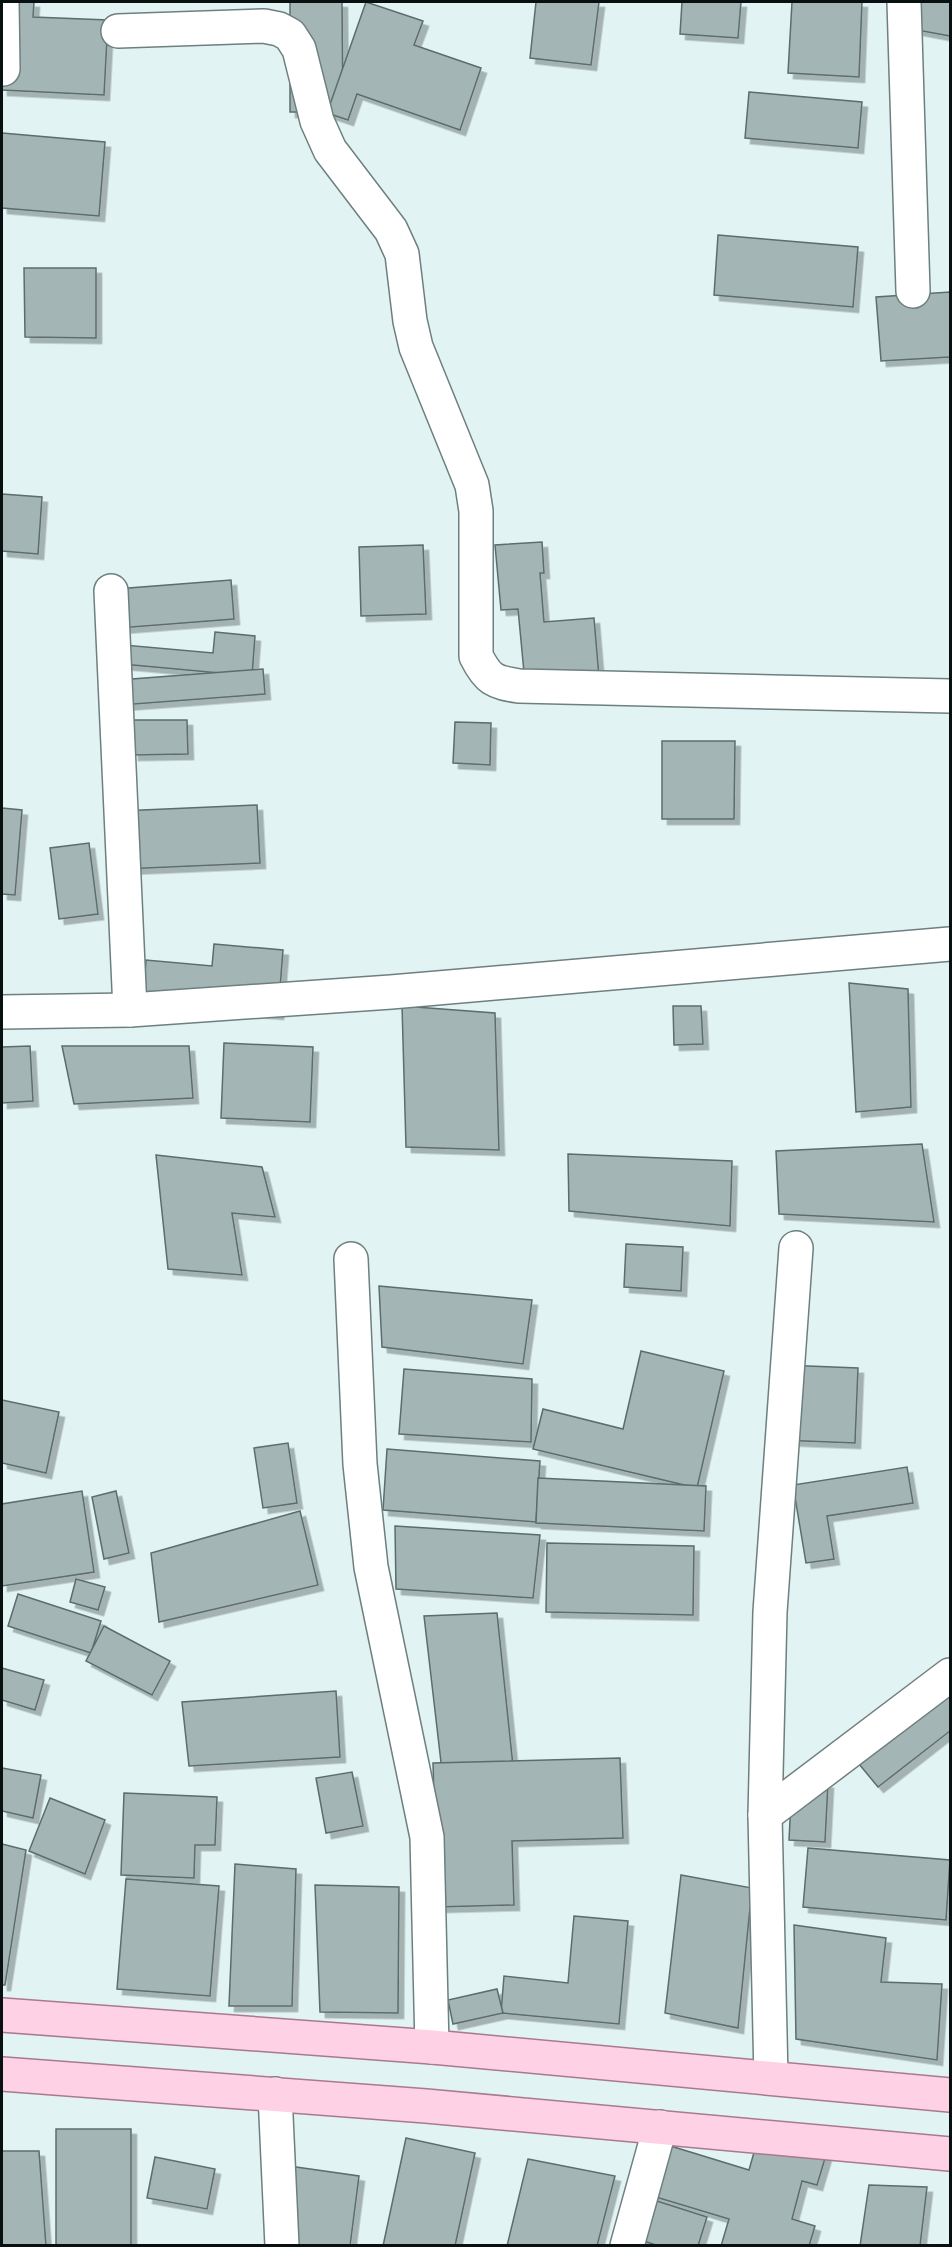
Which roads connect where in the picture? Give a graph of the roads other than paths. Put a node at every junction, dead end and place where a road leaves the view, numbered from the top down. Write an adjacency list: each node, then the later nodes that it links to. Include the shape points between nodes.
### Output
1 (2, 2): 4 (street)
2 (903, 2): 5 (street)
3 (118, 31): 7 (street, via 264,26 279,28 290,35 299,49 317,121 330,150 391,230 402,254 416,347 472,485 476,511 476,656 485,674 497,682 519,686)
4 (3, 69)
5 (913, 291)
6 (111, 591): 9 (street)
7 (951, 696)
8 (951, 944): 9 (street, via 403,992)
9 (130, 1010): 10 (street)
10 (2, 1012)
11 (796, 1248): 14 (street, via 770,1612)
12 (351, 1259): 16 (street, via 360,1464 371,1567 427,1837)
13 (951, 1675): 14 (street)
14 (765, 1815): 18 (street)
15 (2, 2015): 16 (main road)
16 (432, 2047): 18 (main road)
17 (2, 2074): 19 (main road)
18 (771, 2078): 20 (main road)
19 (275, 2094): 21 (main road); 23 (street)
20 (951, 2095)
21 (660, 2127): 22 (main road); 24 (street)
22 (951, 2154)
23 (282, 2246)
24 (627, 2246)

